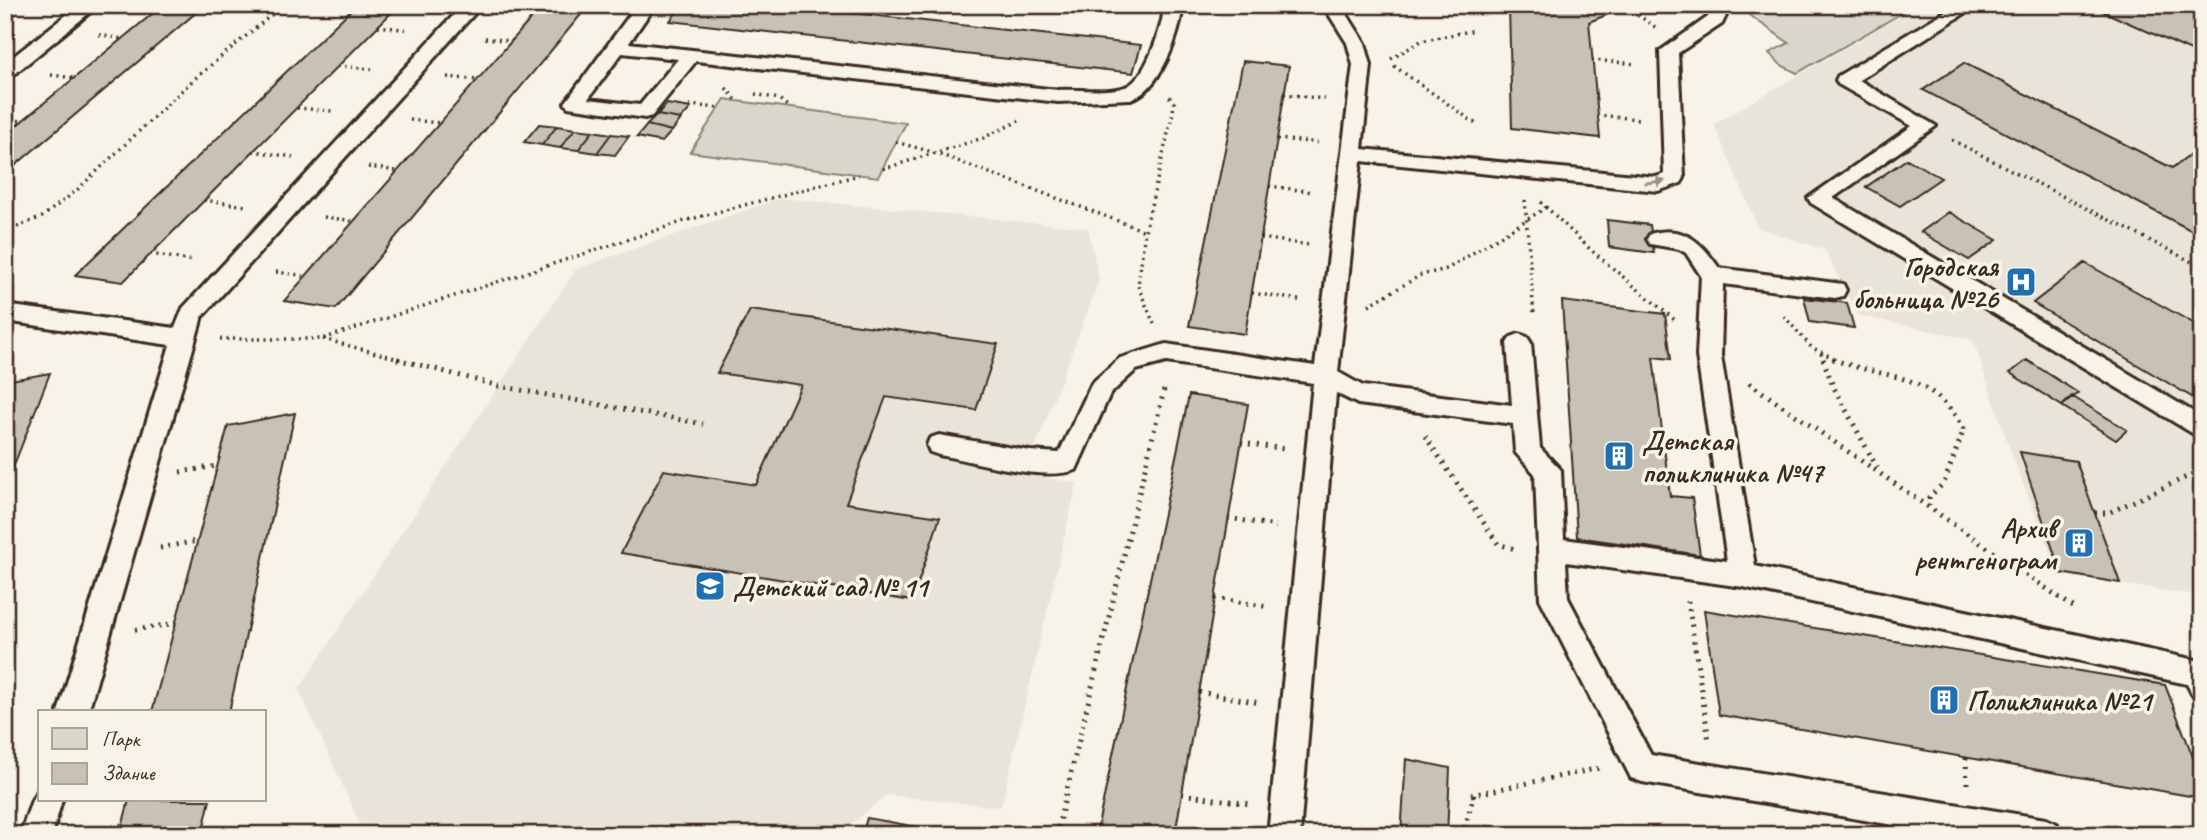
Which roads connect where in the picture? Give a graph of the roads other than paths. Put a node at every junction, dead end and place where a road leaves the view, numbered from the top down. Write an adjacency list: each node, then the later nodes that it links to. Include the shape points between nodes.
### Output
1 (90, 5): 10 (lane)
2 (473, 5): 16 (lane, via 191,314)
3 (646, 5): 8 (lane)
4 (1173, 5): 9 (lane, via 1173,23 1146,81 1131,93 1058,96)
5 (1332, 5): 11 (lane, via 1356,43 1362,65)
6 (1721, 5): 11 (lane, one-way to 6, via 1588,179 1658,184 1674,178 1669,51 1716,20)
7 (1969, 5): 20 (lane, via 1845,80 1926,126 1818,198)
8 (617, 47): 9 (lane); 9 (lane, via 575,103 645,112)
9 (691, 55)
10 (5, 72)
11 (1352, 150): 18 (lane)
12 (1658, 239): 13 (lane, via 1694,248)
13 (1712, 275): 14 (lane); 23 (lane, via 1709,356)
14 (1835, 290)
15 (5, 313): 16 (lane)
16 (184, 338): 25 (lane)
17 (1518, 343): 19 (lane)
18 (1326, 376): 19 (lane, via 1358,395); 21 (lane, via 1170,354 1128,364 1100,389 1067,463); 27 (lane)
19 (1524, 416): 22 (lane, via 1528,452 1548,470)
20 (2202, 429)
21 (939, 445)
22 (1553, 555): 23 (lane); 28 (lane, via 1554,599 1642,768)
23 (1743, 575): 24 (lane, via 2196,673)
24 (2202, 685)
25 (75, 710)
26 (46, 802): 29 (lane)
27 (1285, 822)
28 (1968, 829): 30 (lane)
29 (36, 835)
30 (2046, 835)

